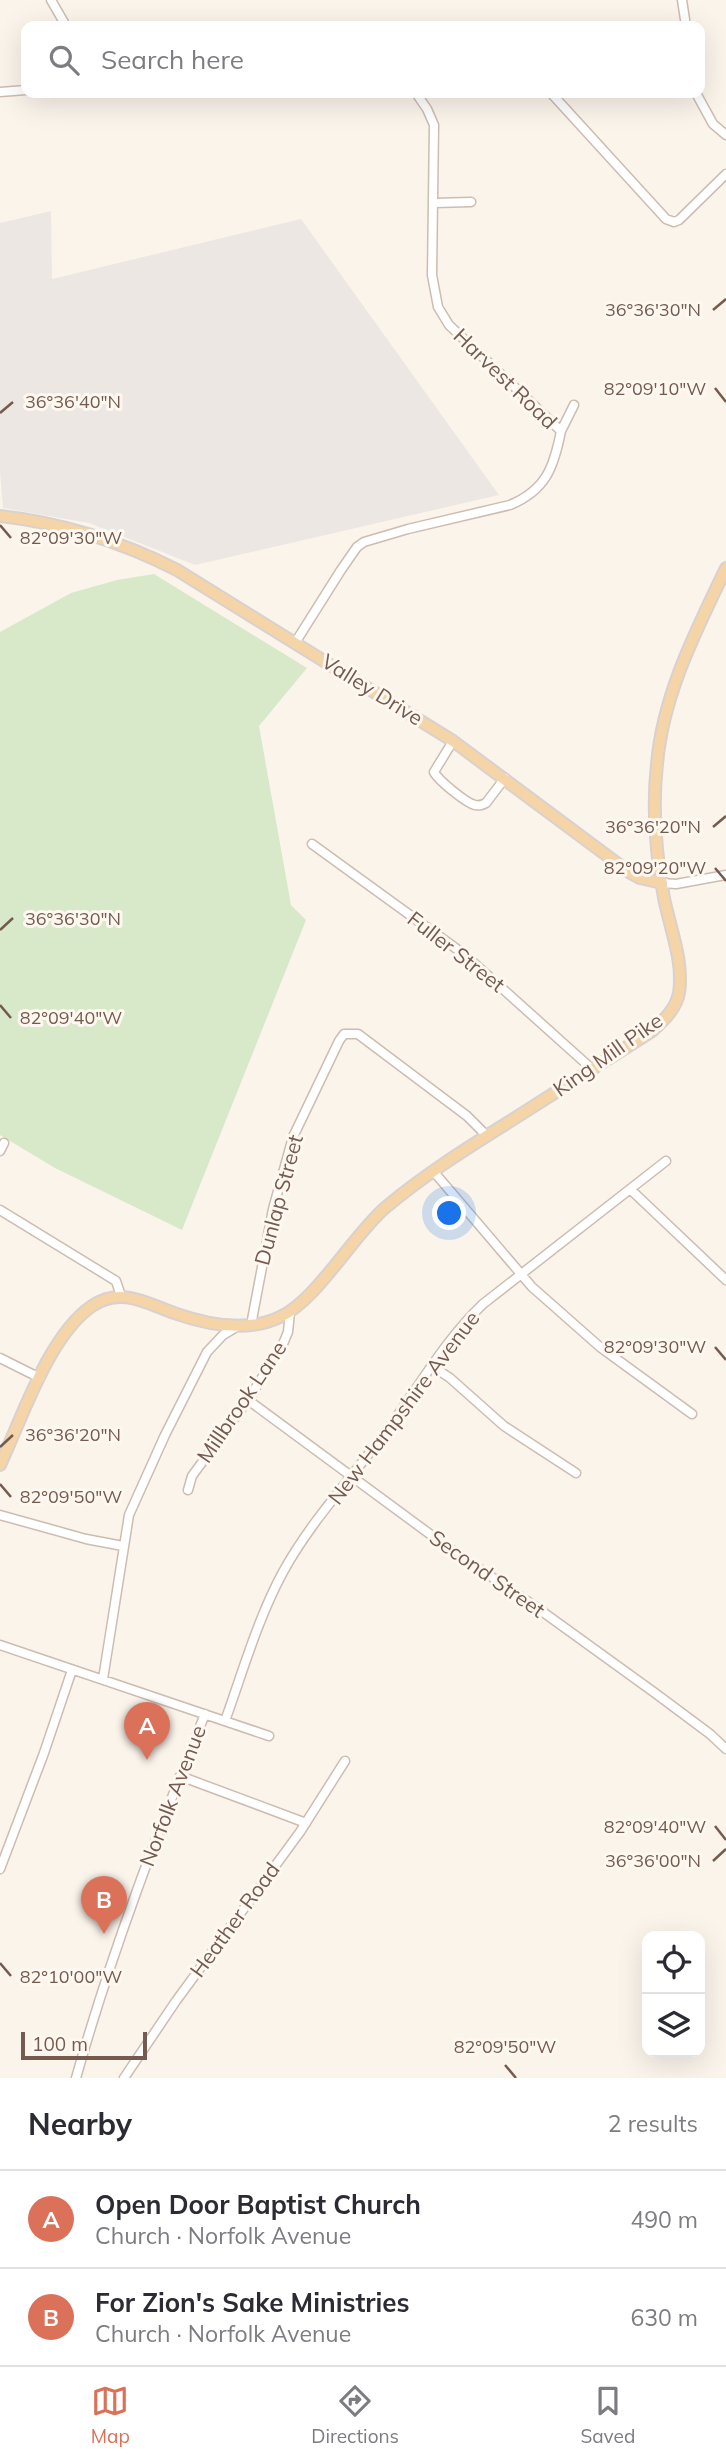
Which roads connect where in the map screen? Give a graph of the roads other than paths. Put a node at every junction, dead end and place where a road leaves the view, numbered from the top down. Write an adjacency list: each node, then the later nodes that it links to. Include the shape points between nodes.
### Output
1 (51, 0): 3 (street)
2 (682, 0): 4 (street)
3 (63, 21)
4 (685, 21)
5 (21, 90): 6 (street)
6 (0, 92)
7 (420, 98): 12 (street, Harvest Road, via 434,125)
8 (556, 98): 11 (street, via 666,219 679,220)
9 (699, 98): 10 (street, via 713,124)
10 (726, 135)
11 (726, 174)
12 (434, 202): 13 (street); 15 (street, Harvest Road, via 432,275 438,307 449,325)
13 (471, 202)
14 (574, 405): 15 (street)
15 (561, 431): 18 (street, Harvest Road, via 555,462 540,486 524,499 357,547)
16 (0, 516): 18 (main road, Valley Drive, via 72,528 144,553)
17 (726, 568): 23 (main road, King Mill Pike, via 665,714 656,785)
18 (295, 643): 19 (main road, Valley Drive)
19 (453, 741): 20 (main road, Valley Drive); 20 (street, via 434,772 473,805 486,803)
20 (505, 778): 23 (main road, Valley Drive, via 629,872)
21 (313, 844): 24 (street, Fuller Street, via 465,955)
22 (726, 875): 23 (street, Valley Drive)
23 (662, 883): 24 (main road, King Mill Pike, via 680,969 679,996 662,1022)
24 (592, 1069): 25 (main road, King Mill Pike)
25 (486, 1136): 27 (main road, King Mill Pike); 34 (street, Dunlap Street, via 457,1108 358,1034 344,1034 293,1137 273,1209)
26 (666, 1161): 28 (street, New Hampshire Avenue)
27 (434, 1172): 30 (street); 33 (main road, King Mill Pike, via 372,1220)
28 (630, 1189): 30 (street, New Hampshire Avenue); 31 (street)
29 (0, 1210): 32 (street, via 116,1281)
30 (519, 1275): 37 (street, New Hampshire Avenue, via 471,1316); 40 (street, via 600,1347)
31 (726, 1280)
32 (121, 1296): 35 (main road, King Mill Pike, via 197,1320); 38 (main road, via 95,1304 74,1321)
33 (289, 1312): 34 (main road, King Mill Pike); 39 (street, Millbrook Lane, via 283,1344)
34 (251, 1325): 35 (main road, King Mill Pike)
35 (238, 1326): 46 (street, via 213,1344 195,1373 140,1489)
36 (0, 1359): 38 (street)
37 (432, 1366): 42 (street, via 504,1426); 43 (street, New Hampshire Avenue)
38 (40, 1378): 41 (main road)
39 (248, 1400): 43 (street, Second Street); 44 (street, Millbrook Lane, via 192,1476)
40 (692, 1414)
41 (0, 1465)
42 (576, 1473)
43 (353, 1476): 51 (street, New Hampshire Avenue, via 282,1573); 53 (street, Second Street)
44 (188, 1490)
45 (0, 1515): 46 (street)
46 (123, 1546): 49 (street)
47 (0, 1645): 48 (street)
48 (72, 1670): 49 (street); 57 (street)
49 (103, 1679): 50 (street)
50 (205, 1714): 51 (street); 55 (street, Norfolk Avenue)
51 (225, 1721): 52 (street)
52 (269, 1735)
53 (726, 1749)
54 (345, 1761): 56 (street, Heather Road)
55 (180, 1776): 56 (street); 58 (street, Norfolk Avenue)
56 (306, 1823): 59 (street, Heather Road)
57 (0, 1869)
58 (76, 2078)
59 (124, 2078)

